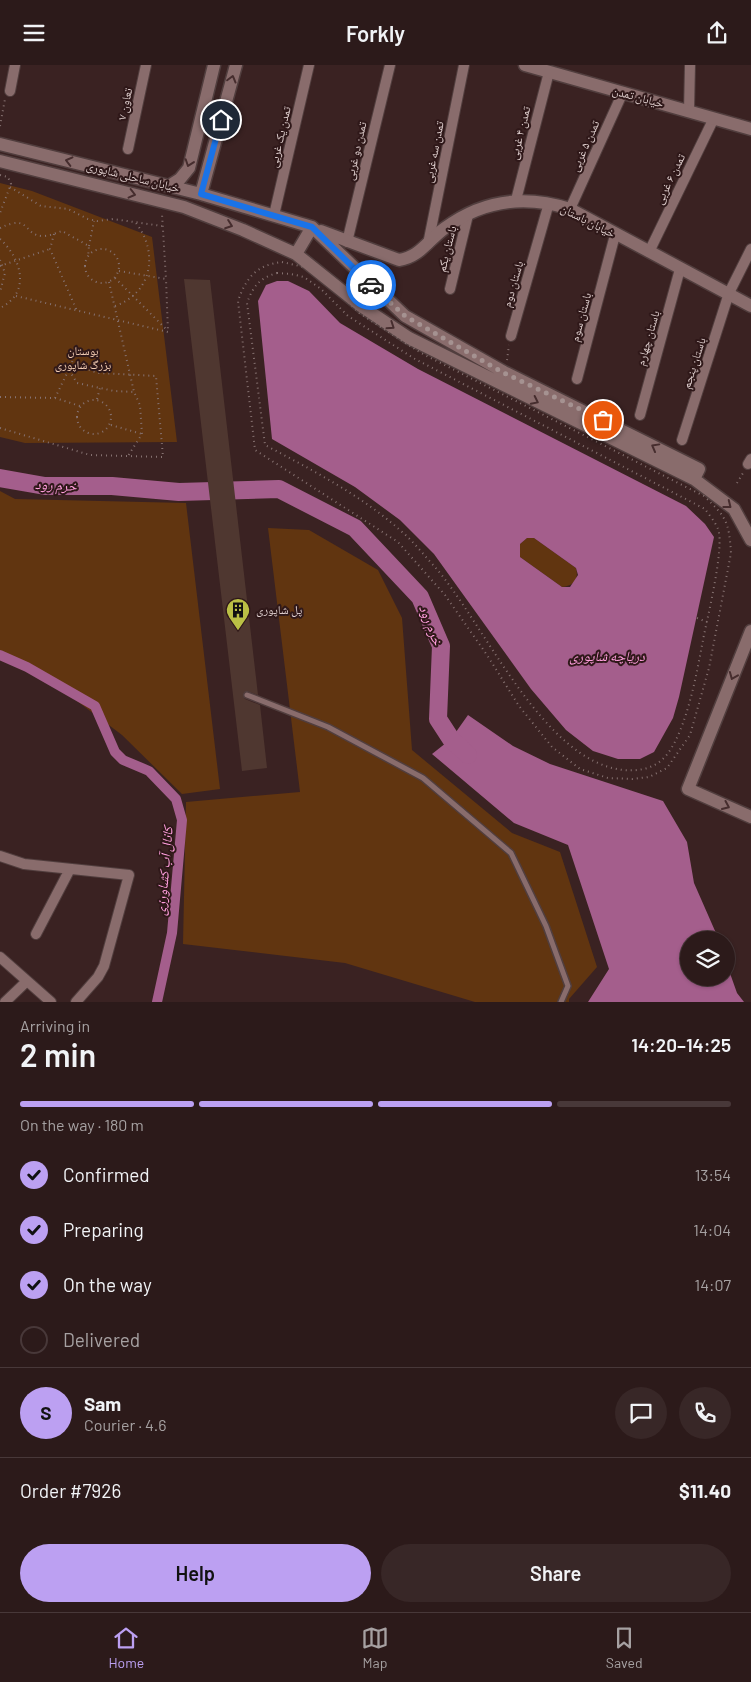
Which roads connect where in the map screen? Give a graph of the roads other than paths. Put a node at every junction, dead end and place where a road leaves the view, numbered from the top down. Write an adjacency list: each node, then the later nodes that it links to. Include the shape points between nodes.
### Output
1 (15, 65): 11 (street)
2 (146, 65): 17 (street, تعاون ۷)
3 (214, 65): 19 (street, one-way to 19, via 189,168)
4 (236, 65): 20 (street, one-way to 4)
5 (310, 65): 24 (street, تمدن یک غربی)
6 (390, 65): 28 (street, تمدن دو غربی)
7 (464, 65): 29 (street, تمدن سه غربی)
8 (525, 65): 10 (street, خیابان تمدن)
9 (690, 65): 13 (street)
10 (549, 72): 12 (street, خیابان تمدن); 21 (street, تمدن ۴ غربی)
11 (10, 91)
12 (623, 92): 13 (street, خیابان تمدن); 23 (street, تمدن ۵ غربی)
13 (688, 111): 14 (street, خیابان تمدن)
14 (714, 118): 15 (street, خیابان تمدن); 31 (street, تمدن ۶ غربی)
15 (751, 129)
16 (0, 144): 19 (street, خیابان ساحلی شاپوری, one-way to 16)
17 (128, 149)
18 (0, 161): 32 (street, خیابان ساحلی شاپوری, one-way to 32, via 184,207)
19 (169, 186): 20 (street, خیابان ساحلی شاپوری)
20 (201, 194): 24 (street, خیابان ساحلی شاپوری)
21 (516, 201): 22 (street, خیابان باستان); 25 (street, خیابان باستان, via 489,205)
22 (549, 203): 23 (street, خیابان باستان); 37 (street, باستان دوم)
23 (570, 209): 27 (street, خیابان باستان)
24 (274, 215): 26 (street, خیابان ساحلی شاپوری)
25 (468, 215): 29 (street, خیابان باستان, via 445,228); 34 (street, باستان یکم)
26 (312, 227): 28 (street, خیابان باستان); 32 (street); 38 (street, خیابان ساحلی شاپوری, via 405,316)
27 (615, 235): 31 (street, خیابان باستان); 39 (street, باستان سوم)
28 (347, 242): 29 (street, خیابان باستان, via 399,260 412,258)
29 (428, 244)
30 (751, 249): 35 (street, باستان پنجم)
31 (649, 252): 33 (street, خیابان باستان)
32 (296, 254): 38 (street, خیابان ساحلی شاپوری, one-way to 38, via 409,338)
33 (680, 269): 35 (street, خیابان باستان); 40 (street, باستان چهارم)
34 (450, 289)
35 (729, 293): 36 (street, خیابان باستان); 41 (street, باستان پنجم)
36 (751, 306)
37 (511, 336)
38 (502, 378): 42 (street, خیابان ساحلی شاپوری, one-way to 42, via 697,474 734,509)
39 (577, 379)
40 (640, 415)
41 (682, 440)
42 (751, 540)
43 (751, 631): 45 (street, one-way to 45, via 688,789)
44 (247, 695): 54 (lane, via 328,727 423,778 511,853 546,926 568,986)
45 (751, 817)
46 (0, 856): 47 (street, via 24,864)
47 (70, 869): 48 (street); 53 (street, via 129,875 104,966)
48 (36, 934)
49 (0, 957): 50 (street)
50 (27, 981): 51 (street); 52 (street)
51 (5, 1002)
52 (51, 1002)
53 (76, 1002)
54 (561, 1002)

